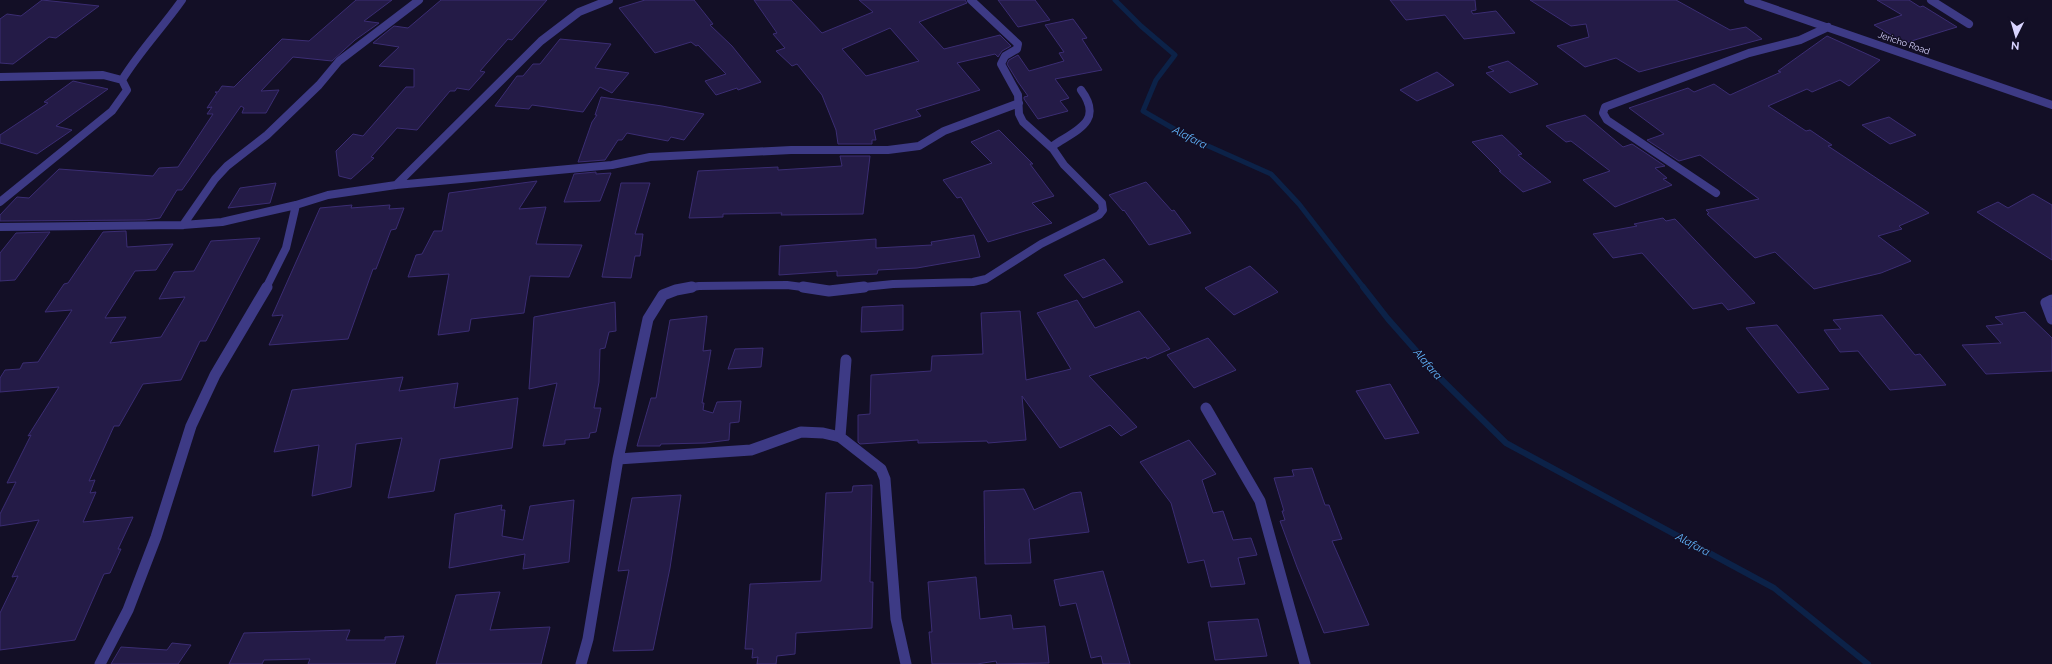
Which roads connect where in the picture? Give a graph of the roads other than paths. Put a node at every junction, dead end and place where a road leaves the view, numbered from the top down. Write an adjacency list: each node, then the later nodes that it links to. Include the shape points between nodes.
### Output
1 (182, 0): 10 (street, via 131,64)
2 (419, 0): 19 (street, via 339,61 319,85 267,135 227,166)
3 (609, 0): 15 (street, via 587,8 548,34)
4 (971, 0): 12 (street, via 1018,44 1017,49 1001,59 1001,64 1018,95)
5 (1748, 0): 8 (street, Jericho Road)
6 (1931, 0): 7 (street)
7 (1969, 24)
8 (1828, 27): 13 (street, Jericho Road); 16 (street, via 1800,40 1749,53 1605,107 1603,113 1607,120)
9 (0, 77): 10 (street, via 103,75)
10 (122, 80): 17 (street, via 127,90 112,111)
11 (1081, 90): 14 (street, via 1090,104 1086,123 1054,145)
12 (1018, 103): 14 (street, via 1023,122); 15 (street, via 944,132 919,146 888,150 704,153 650,158 612,165)
13 (2052, 105)
14 (1053, 149): 26 (street, via 1064,165 1102,203 1103,210 1099,215 1041,244 986,279 973,282 893,284 829,291 787,285 699,286 663,295 648,319)
15 (396, 185): 18 (street, via 328,195)
16 (1716, 193)
17 (0, 202)
18 (296, 206): 19 (street, via 228,221); 27 (street, via 286,248 268,285 215,376 191,426 156,537 128,610)
19 (183, 225): 20 (street)
20 (0, 227)
21 (2052, 300): 22 (street, via 2046,303)
22 (2052, 319)
23 (846, 360): 25 (street)
24 (1206, 408): 30 (street, via 1260,501)
25 (840, 437): 26 (street, via 801,432 752,450); 29 (street, via 881,469 885,479 896,619)
26 (618, 459): 28 (street, via 588,639)
27 (100, 664)
28 (581, 664)
29 (906, 664)
30 (1305, 664)

